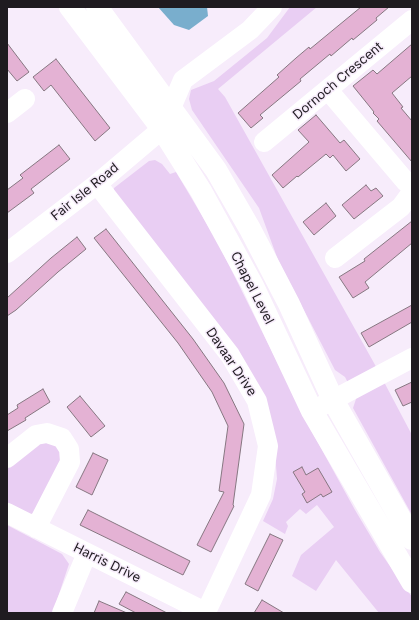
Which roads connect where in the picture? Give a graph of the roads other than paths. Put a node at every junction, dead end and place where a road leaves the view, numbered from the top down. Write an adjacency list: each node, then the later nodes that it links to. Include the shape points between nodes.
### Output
1 (70, 7): 9 (main road, Chapel Level)
2 (97, 7): 7 (main road, Chapel Level)
3 (272, 7): 7 (street, via 250,30 183,80)
4 (412, 20): 5 (street, Dornoch Crescent)
5 (328, 90): 10 (street, Dornoch Crescent); 12 (street, via 406,182)
6 (25, 99): 8 (street)
7 (171, 107): 9 (street); 17 (main road, Chapel Level, via 216,170 250,229 289,304)
8 (7, 112)
9 (162, 129): 11 (street, Fair Isle Road); 18 (main road, Chapel Level, via 201,191 253,286)
10 (264, 142)
11 (97, 184): 14 (street, Fair Isle Road); 26 (street, Davaar Drive, via 230,355 257,401 268,446 261,496)
12 (412, 184)
13 (412, 192): 15 (street, via 401,207)
14 (7, 253)
15 (335, 258)
16 (412, 358): 17 (street)
17 (333, 400): 18 (street); 22 (main road, Chapel Level)
18 (312, 411): 24 (main road, Chapel Level)
19 (7, 458): 21 (street, via 36,435 47,433 62,438 69,449 70,462)
20 (7, 513): 21 (street, Harris Drive)
21 (36, 528): 23 (street, Harris Drive)
22 (412, 539)
23 (88, 553): 25 (street); 26 (street, Harris Drive)
24 (412, 582)
25 (62, 613)
26 (207, 613)

